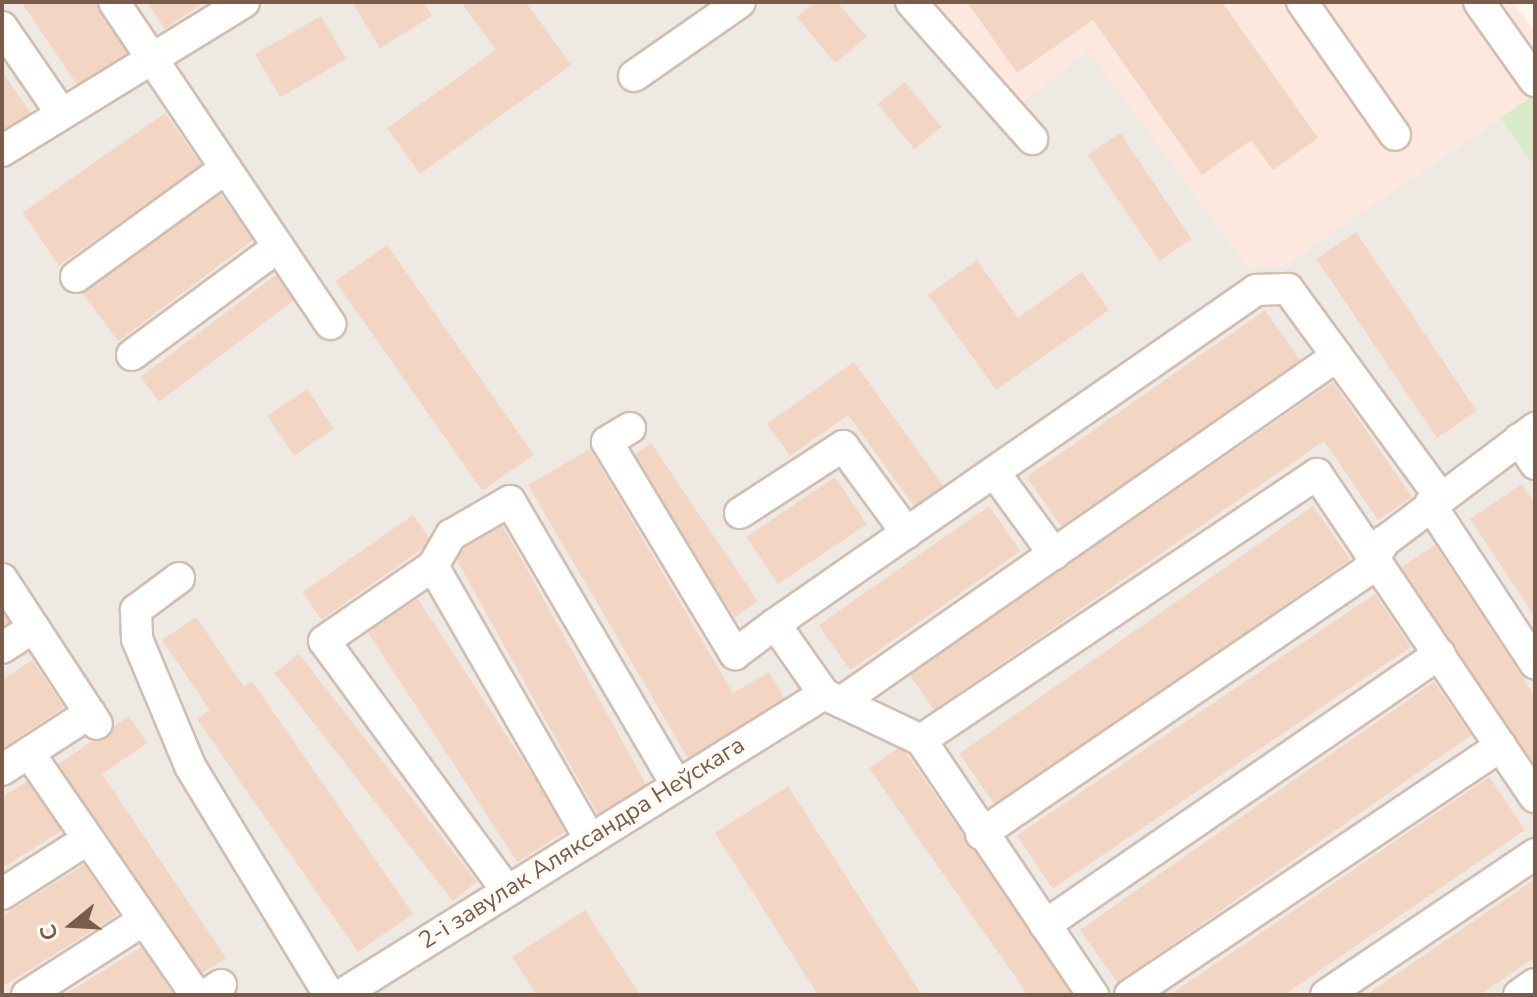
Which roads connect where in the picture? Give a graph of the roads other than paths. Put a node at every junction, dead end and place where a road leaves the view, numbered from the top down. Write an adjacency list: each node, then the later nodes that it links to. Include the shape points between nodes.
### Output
1 (114, 2): 8 (street)
2 (740, 2): 9 (street)
3 (911, 2): 13 (street)
4 (1302, 2): 12 (street)
5 (1479, 2): 10 (street)
6 (241, 3): 8 (street)
7 (2, 27): 11 (street)
8 (152, 58): 11 (street); 15 (street)
9 (634, 76)
10 (1535, 81)
11 (61, 113): 14 (street)
12 (1395, 135)
13 (1032, 139)
14 (2, 151)
15 (226, 168): 16 (street); 17 (street)
16 (278, 247): 18 (street); 19 (street)
17 (76, 277)
18 (330, 324)
19 (132, 355)
20 (1337, 356): 23 (street, via 1288,289 1256,290); 24 (street); 27 (street, 2-і завулак Аляксандра Неўскага)
21 (630, 428): 32 (street, via 607,442 735,654)
22 (1530, 444): 24 (street)
23 (994, 472): 26 (street); 27 (street)
24 (1435, 501): 28 (street, via 1385,541); 36 (street)
25 (740, 513): 26 (street, via 843,446)
26 (907, 533): 32 (street)
27 (1054, 554): 37 (street, 2-і завулак Аляксандра Неўскага)
28 (1375, 556): 35 (street); 38 (street, via 1317,474); 44 (street, via 1366,571)
29 (433, 566): 42 (street, via 451,535 510,501); 45 (street); 48 (street, via 324,641)
30 (179, 578): 55 (street, via 136,610 137,639 190,766)
31 (2, 579): 33 (street)
32 (775, 624): 37 (street)
33 (34, 627): 34 (street); 40 (street, via 94,718)
34 (2, 648)
35 (1440, 654): 39 (street); 51 (street)
36 (1535, 663)
37 (832, 698): 38 (street); 42 (street, 2-і завулак Аляксандра Неўскага)
38 (921, 740): 44 (street)
39 (1501, 746): 43 (street); 58 (street)
40 (29, 753): 41 (street); 46 (street)
41 (2, 770)
42 (676, 784): 45 (street, 2-і завулак Аляксандра Неўскага)
43 (1535, 797)
44 (981, 834): 51 (street)
45 (589, 837): 48 (street, 2-і завулак Аляксандра Неўскага)
46 (88, 839): 49 (street); 50 (street)
47 (1535, 854): 59 (street)
48 (505, 888): 56 (street, 2-і завулак Аляксандра Неўскага)
49 (2, 894)
50 (144, 920): 53 (street); 54 (street)
51 (1045, 925): 57 (street)
52 (1535, 984): 60 (street)
53 (208, 992)
54 (27, 995)
55 (329, 995)
56 (341, 995)
57 (1093, 995)
58 (1130, 995)
59 (1326, 995)
60 (1519, 995)

